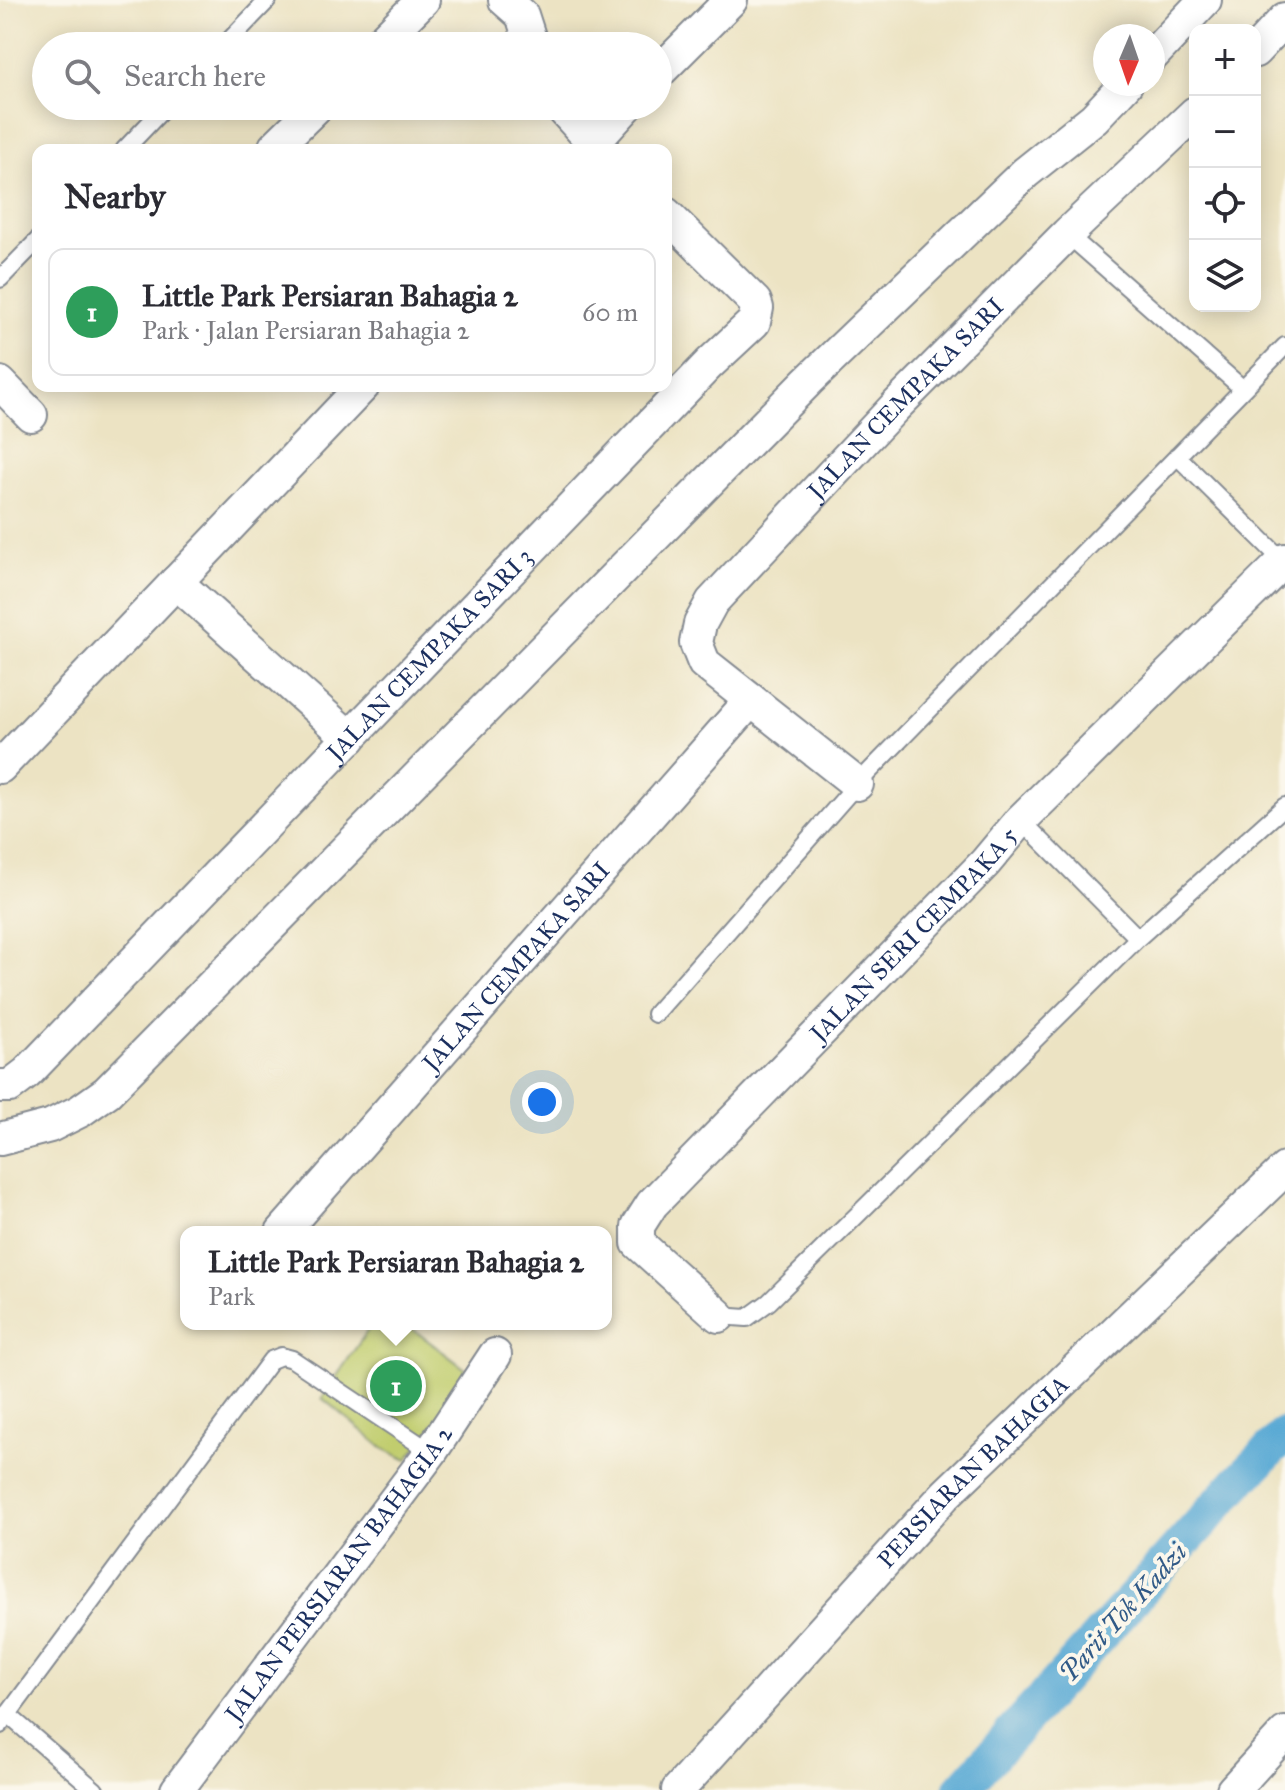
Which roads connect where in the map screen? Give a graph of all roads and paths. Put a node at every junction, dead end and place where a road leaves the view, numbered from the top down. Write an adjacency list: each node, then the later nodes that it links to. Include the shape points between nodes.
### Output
1 (268, 0): 7 (lane)
2 (423, 0): 8 (street)
3 (731, 0): 12 (street)
4 (1205, 0): 10 (street)
5 (521, 5): 9 (street)
6 (1285, 19): 11 (street)
7 (237, 32)
8 (391, 32)
9 (528, 32)
10 (1165, 42)
11 (1261, 45)
12 (672, 59)
13 (1115, 96): 44 (street, via 1025,173 808,381 107,1092 50,1126)
14 (1189, 119): 24 (street, JALAN CEMPAKA SARI)
15 (153, 120): 19 (lane)
16 (303, 120): 20 (street)
17 (571, 120): 21 (street)
18 (616, 120): 22 (street)
19 (130, 144)
20 (278, 144)
21 (590, 144)
22 (596, 144)
23 (672, 220): 36 (street, JALAN CEMPAKA SARI 3, via 755,302 754,322)
24 (1067, 234): 29 (lane); 35 (street, JALAN CEMPAKA SARI, via 712,602 696,643 704,663)
25 (32, 246): 26 (lane)
26 (0, 279)
27 (1285, 346): 29 (lane)
28 (0, 383): 31 (street)
29 (1243, 389): 32 (lane)
30 (357, 392): 34 (street)
31 (31, 415)
32 (1177, 456): 33 (lane); 38 (lane)
33 (1284, 560): 40 (street, JALAN SERI CEMPAKA 5)
34 (176, 582): 36 (street); 37 (street)
35 (751, 700): 38 (street, JALAN CEMPAKA SARI); 46 (street, JALAN CEMPAKA SARI)
36 (350, 738): 43 (street, JALAN CEMPAKA SARI 3, via 27,1073 10,1086)
37 (0, 767)
38 (857, 784): 42 (lane)
39 (1285, 806): 41 (lane)
40 (1021, 820): 41 (lane); 47 (street, JALAN SERI CEMPAKA 5, via 652,1204 638,1226 638,1243)
41 (1138, 938): 47 (lane, via 769,1302 747,1318)
42 (655, 1014)
43 (0, 1086)
44 (0, 1139)
45 (1285, 1169): 54 (street, PERSIARAN BAHAGIA, via 946,1494)
46 (287, 1226)
47 (719, 1316)
48 (495, 1355): 49 (street, JALAN PERSIARAN BAHAGIA 2)
49 (431, 1452): 50 (lane, via 292,1359 271,1360); 53 (street, JALAN PERSIARAN BAHAGIA 2)
50 (4, 1720): 52 (lane)
51 (1285, 1733): 55 (street)
52 (95, 1790)
53 (177, 1790)
54 (678, 1790)
55 (1233, 1790)

